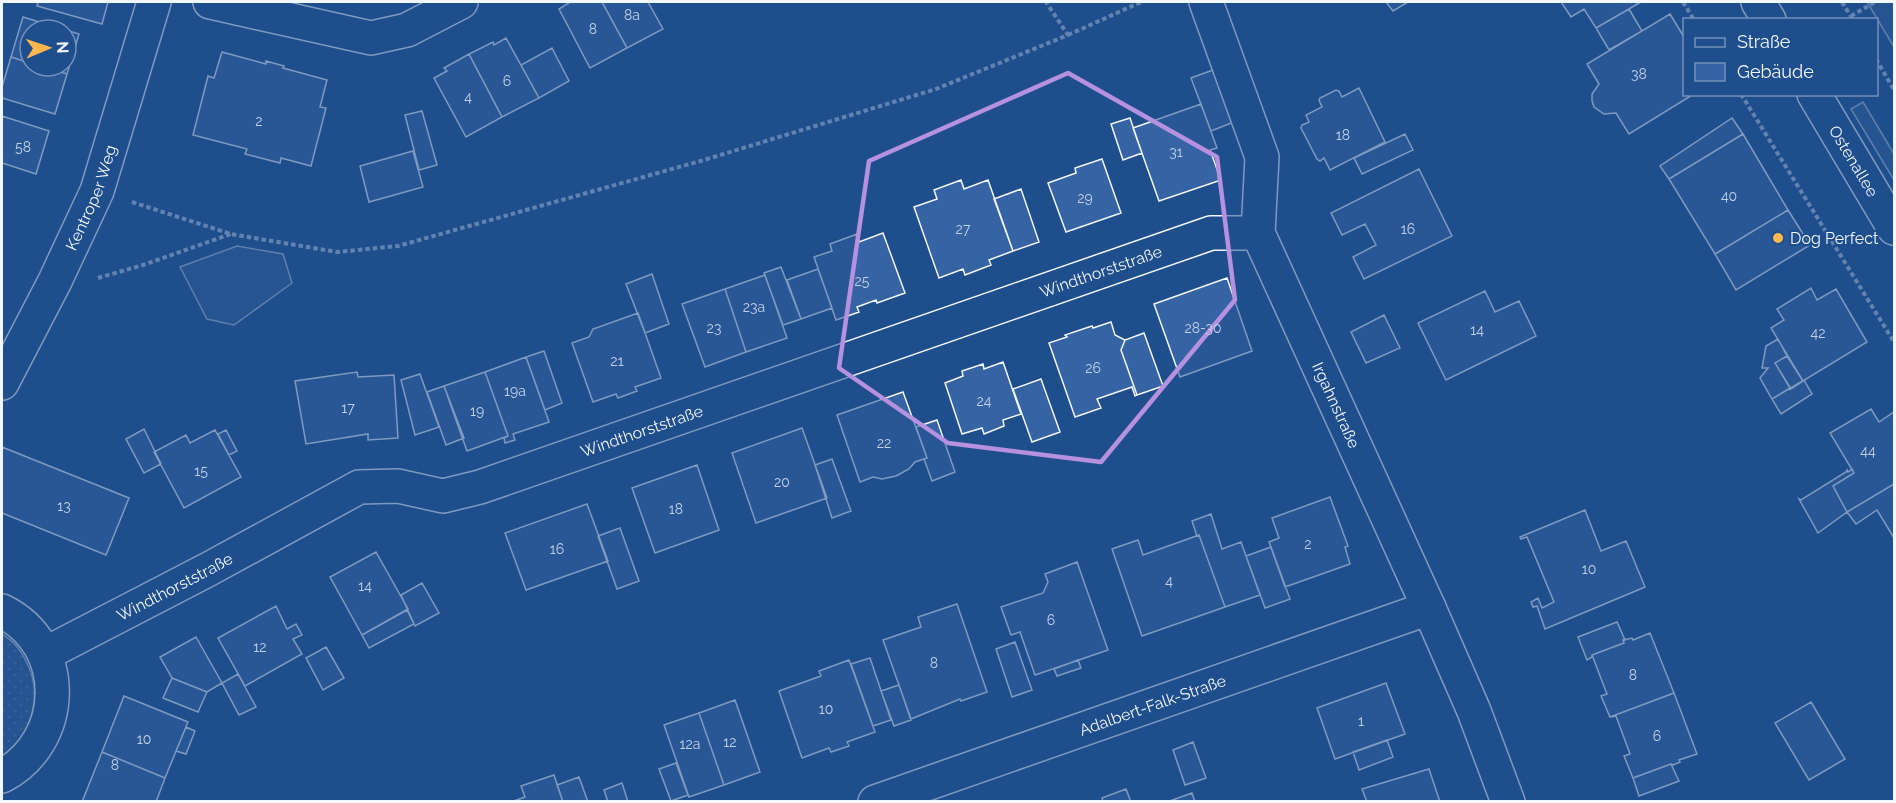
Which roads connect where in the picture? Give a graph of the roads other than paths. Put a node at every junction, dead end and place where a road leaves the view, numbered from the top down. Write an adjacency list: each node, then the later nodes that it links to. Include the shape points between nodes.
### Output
1 (154, 2): 10 (street, Kentroper Weg, via 97,191)
2 (210, 2): 3 (street, via 371,38 407,30)
3 (461, 2)
4 (1206, 2): 9 (street, Irgahnstraße, via 1262,157)
5 (1758, 2): 6 (street)
6 (1768, 18)
7 (1815, 96): 8 (street, Ostenallee)
8 (1894, 228)
9 (1258, 233): 11 (street, Irgahnstraße); 13 (street, Windthorststraße, via 1211,233 480,487 443,496 398,486 359,487)
10 (2, 383)
11 (1429, 608): 15 (street, Adalbert-Falk-Straße); 16 (street, Irgahnstraße)
12 (2, 611): 13 (street, via 25,627)
13 (45, 654): 14 (street, via 53,695 49,720 40,742 24,761)
14 (2, 776)
15 (874, 801)
16 (1508, 801)

